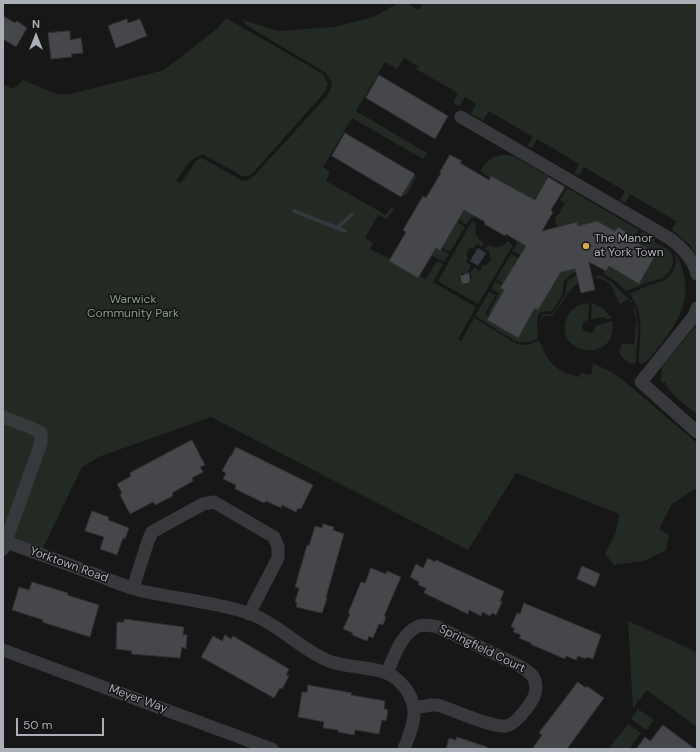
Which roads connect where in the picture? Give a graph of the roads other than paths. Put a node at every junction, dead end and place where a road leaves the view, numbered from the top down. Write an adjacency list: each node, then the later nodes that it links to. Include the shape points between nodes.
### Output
1 (461, 117): 2 (street, via 669,238 688,256)
2 (697, 274)
3 (697, 308): 5 (street, via 694,316 641,382)
4 (3, 417): 6 (street, via 41,433 41,443)
5 (697, 432)
6 (4, 545): 7 (street, Yorktown Road)
7 (137, 590): 8 (street, Yorktown Road); 8 (street, via 152,532 203,504 214,502 274,537 278,547 278,558)
8 (249, 614): 10 (street, Yorktown Road, via 330,661)
9 (3, 650): 12 (street, Meyer Way)
10 (387, 673): 11 (street, via 402,684); 11 (street, Springfield Court, via 400,644 410,632 419,626 429,625 518,665 535,680 535,694 518,719 506,726 489,723 437,705)
11 (414, 708): 13 (street, via 414,722)
12 (272, 749)
13 (404, 749)

